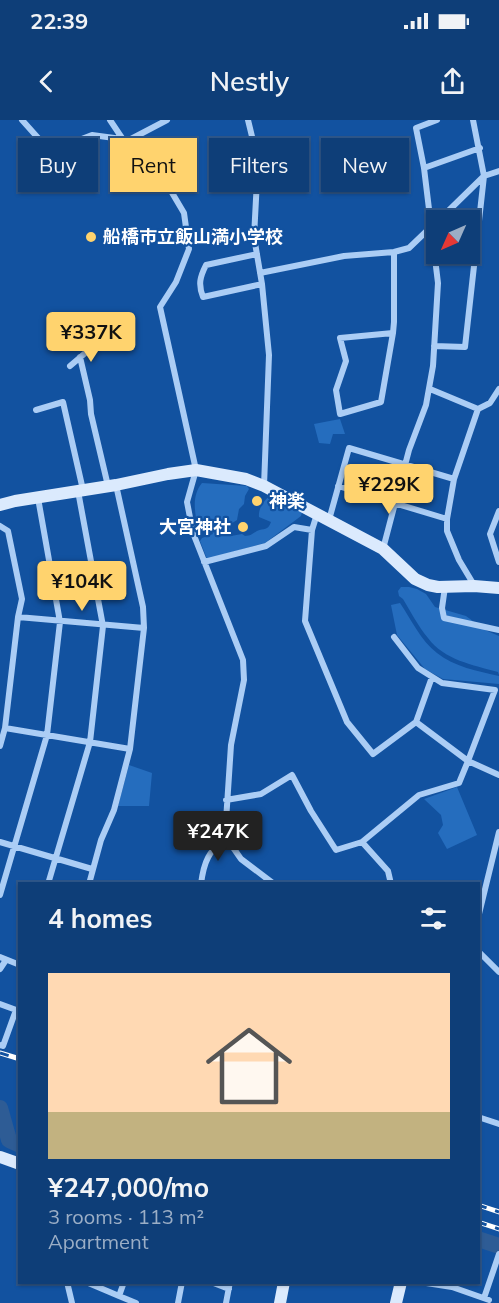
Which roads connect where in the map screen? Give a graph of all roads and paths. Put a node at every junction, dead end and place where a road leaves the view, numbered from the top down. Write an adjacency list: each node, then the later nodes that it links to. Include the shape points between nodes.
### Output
1 (22, 120): 7 (street, via 39,139 60,144 92,135)
2 (110, 120): 8 (street)
3 (167, 120): 9 (street)
4 (248, 120): 19 (street, via 258,161 254,237)
5 (437, 120): 11 (street, via 416,128)
6 (473, 120): 10 (street)
7 (117, 138)
8 (124, 138)
9 (127, 138)
10 (480, 148): 11 (street); 13 (street)
11 (424, 168): 15 (street)
12 (499, 171): 13 (street)
13 (484, 176): 16 (street); 25 (street, via 465,347)
14 (172, 192): 33 (street, via 184,213 189,249 160,307)
15 (433, 210)
16 (449, 210)
17 (426, 232): 18 (street, via 408,248)
18 (394, 252): 21 (street, via 344,256); 23 (street)
19 (257, 254): 21 (street); 22 (street, via 206,265 199,277 200,289 203,297)
20 (437, 264): 25 (street)
21 (260, 273): 22 (street)
22 (262, 284): 36 (street, via 269,356)
23 (393, 333): 23 (street, via 340,338 346,361 336,390 340,414 381,402)
24 (97, 343): 26 (street)
25 (434, 346): 29 (street)
26 (80, 357): 27 (street); 35 (street, via 91,414)
27 (70, 366)
28 (499, 388): 30 (street, via 490,403)
29 (430, 389): 30 (street); 32 (street)
30 (478, 409): 34 (street)
31 (36, 410): 38 (street, via 63,402)
32 (405, 464): 34 (street); 37 (street, via 349,448); 40 (street)
33 (196, 470): 35 (street); 36 (street); 48 (street, via 187,502)
34 (454, 478): 44 (street)
35 (112, 486): 38 (street); 56 (street, via 143,607)
36 (264, 486): 43 (street)
37 (338, 486): 40 (street); 43 (street)
38 (80, 490): 39 (street); 55 (street)
39 (38, 498): 41 (street); 54 (street)
40 (396, 505): 44 (street); 47 (street)
41 (0, 506)
42 (499, 511): 49 (street, via 490,534)
43 (323, 517): 46 (street); 47 (street)
44 (447, 519): 50 (street, via 447,531)
45 (0, 526): 53 (street, via 8,531 22,599)
46 (312, 530): 48 (street, via 294,527 266,546); 60 (street, via 305,621 347,722 373,754)
47 (383, 549): 51 (street, via 415,579)
48 (204, 562): 68 (street, via 244,669)
49 (499, 562)
50 (474, 586): 51 (street); 52 (street)
51 (445, 587): 57 (street, via 444,618)
52 (499, 588)
53 (18, 617): 54 (street); 61 (street)
54 (60, 622): 55 (street); 62 (street)
55 (103, 626): 56 (street); 63 (street)
56 (144, 627): 65 (street)
57 (499, 630)
58 (394, 638): 59 (street, via 418,668)
59 (432, 677): 60 (street); 66 (street, via 441,683 495,690)
60 (416, 722): 66 (street)
61 (5, 728): 62 (street); 64 (street)
62 (47, 735): 63 (street); 73 (street)
63 (90, 742): 65 (street); 74 (street)
64 (0, 746)
65 (130, 749): 75 (street, via 114,810)
66 (468, 761): 67 (street); 72 (street, via 459,783 419,795)
67 (499, 775)
68 (226, 800): 70 (street); 72 (street, via 261,794 292,776 336,850)
69 (499, 832): 82 (street)
70 (225, 836): 78 (street, via 207,855); 79 (street, via 241,859)
71 (0, 842): 73 (street)
72 (362, 842): 80 (street, via 388,872)
73 (15, 846): 74 (street); 81 (street)
74 (55, 858): 75 (street); 76 (street)
75 (92, 869): 77 (street)
76 (49, 882)
77 (89, 882)
78 (201, 882)
79 (271, 882)
80 (390, 882)
81 (0, 895)
82 (480, 910)
83 (480, 953): 87 (street)
84 (3, 959): 85 (street); 86 (street)
85 (18, 964)
86 (0, 969)
87 (499, 972)
88 (0, 1004): 89 (street)
89 (18, 1011): 90 (street, via 3,1046)
90 (0, 1045)
91 (480, 1118): 92 (street)
92 (499, 1124)
93 (0, 1157): 94 (street)
94 (18, 1163)
95 (499, 1254): 102 (street, via 487,1299)
96 (67, 1284): 105 (street)
97 (91, 1284): 104 (street)
98 (123, 1284): 104 (street)
99 (182, 1284): 107 (street)
100 (285, 1284): 109 (street)
101 (401, 1284): 110 (street)
102 (433, 1284)
103 (230, 1286): 108 (street)
104 (119, 1296): 106 (street)
105 (72, 1303)
106 (136, 1303)
107 (178, 1303)
108 (226, 1303)
109 (280, 1303)
110 (396, 1303)

